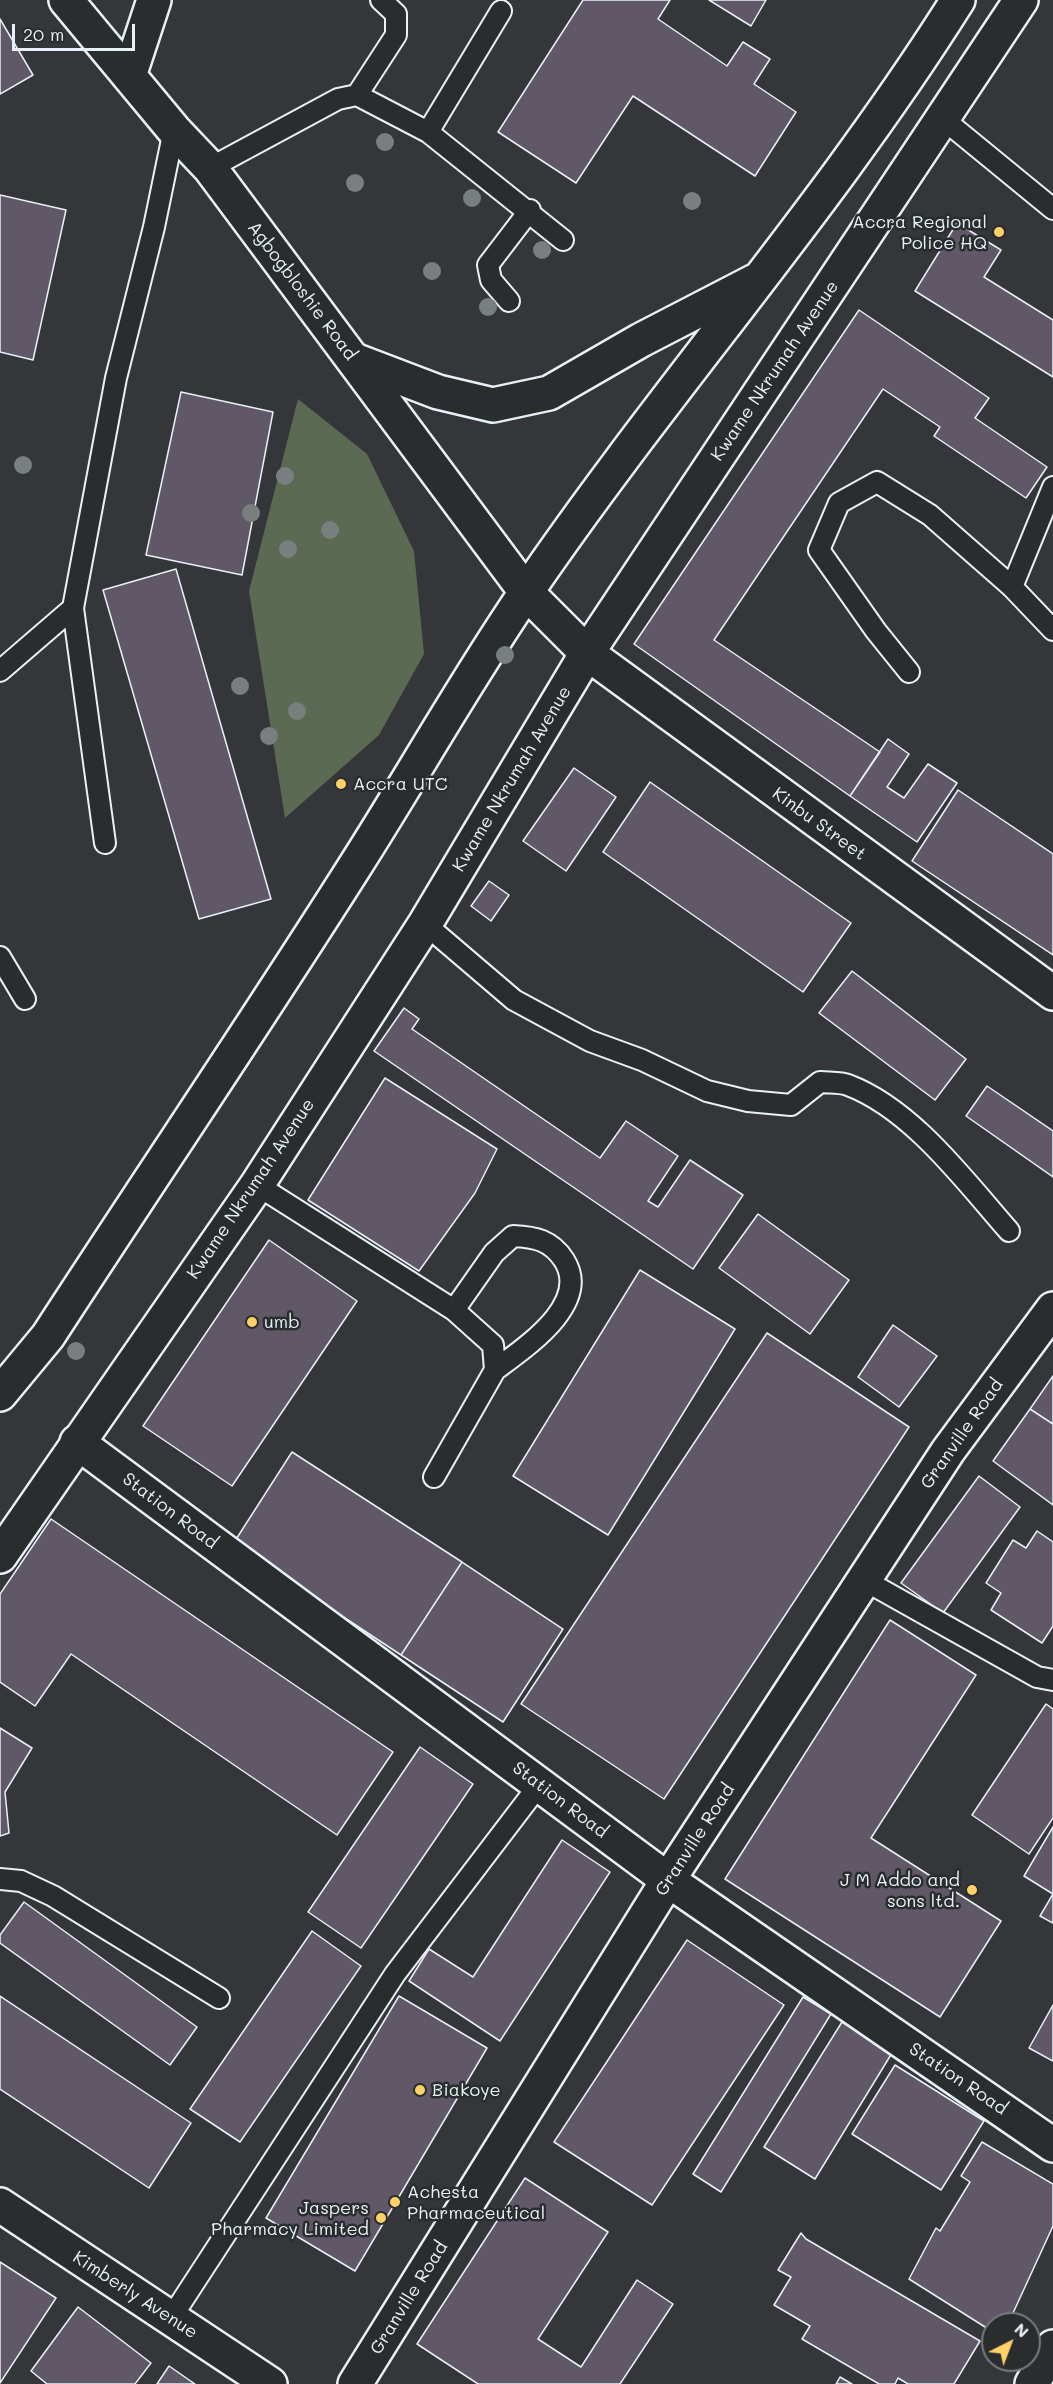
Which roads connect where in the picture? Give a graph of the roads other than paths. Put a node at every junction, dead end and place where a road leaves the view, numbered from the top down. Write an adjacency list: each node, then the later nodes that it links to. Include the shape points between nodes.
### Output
1 (66, 0): 7 (street, Agbogbloshie Road)
2 (154, 0): 7 (street)
3 (381, 0): 8 (lane, via 396,14 396,35)
4 (958, 0): 16 (street, via 908,80)
5 (1021, 0): 9 (street, Kwame Nkrumah Avenue)
6 (501, 11): 11 (lane)
7 (129, 76): 10 (street, Agbogbloshie Road)
8 (357, 95): 11 (lane); 12 (lane, via 338,99)
9 (942, 118): 13 (lane); 24 (street, Kwame Nkrumah Avenue)
10 (174, 130): 12 (street, Agbogbloshie Road); 22 (lane, via 116,378)
11 (428, 132): 14 (lane)
12 (210, 168): 18 (street, Agbogbloshie Road)
13 (1053, 209)
14 (530, 210): 15 (lane); 17 (lane, via 488,265 491,280)
15 (563, 240)
16 (765, 276): 18 (street, via 549,393 493,405 438,392); 21 (street)
17 (509, 301)
18 (354, 360): 21 (street, Agbogbloshie Road)
19 (1053, 487): 20 (lane)
20 (1012, 587): 23 (lane); 26 (lane, via 930,515 877,482 839,503 819,550)
21 (526, 592): 24 (street, Agbogbloshie Road); 37 (street, via 353,869 54,1326)
22 (73, 608): 25 (lane); 27 (lane)
23 (1053, 630)
24 (587, 654): 28 (street, Kwame Nkrumah Avenue); 30 (street, Kinbu Street)
25 (0, 671)
26 (909, 672)
27 (105, 843)
28 (424, 924): 32 (street, Kwame Nkrumah Avenue); 33 (lane, via 514,1000 590,1041 707,1091 748,1101 791,1105 820,1082 847,1084 894,1111 934,1146)
29 (0, 957): 31 (lane)
30 (1053, 993)
31 (25, 999)
32 (257, 1185): 35 (lane); 38 (street, Kwame Nkrumah Avenue)
33 (1009, 1231)
34 (1053, 1309): 41 (street, Granville Road, via 948,1450)
35 (454, 1310): 36 (lane, via 493,1345); 36 (lane, via 494,1252 513,1236 538,1238 557,1250 571,1282 563,1305 544,1332)
36 (495, 1370): 39 (lane)
37 (0, 1394)
38 (77, 1442): 40 (street, Kwame Nkrumah Avenue); 43 (street, Station Road)
39 (434, 1478)
40 (0, 1557)
41 (864, 1580): 42 (lane, via 1037,1677); 45 (street, Granville Road)
42 (1053, 1680)
43 (539, 1785): 45 (street, Station Road); 49 (lane, via 395,1974)
44 (0, 1879): 46 (lane, via 21,1881 53,1896)
45 (668, 1880): 47 (street, Station Road); 52 (street, Granville Road)
46 (219, 1998)
47 (1053, 2145)
48 (0, 2205): 49 (street, Kimberly Avenue)
49 (171, 2318): 51 (street, Kimberly Avenue)
50 (1053, 2347): 53 (street)
51 (270, 2384)
52 (355, 2384)
53 (1032, 2384)

